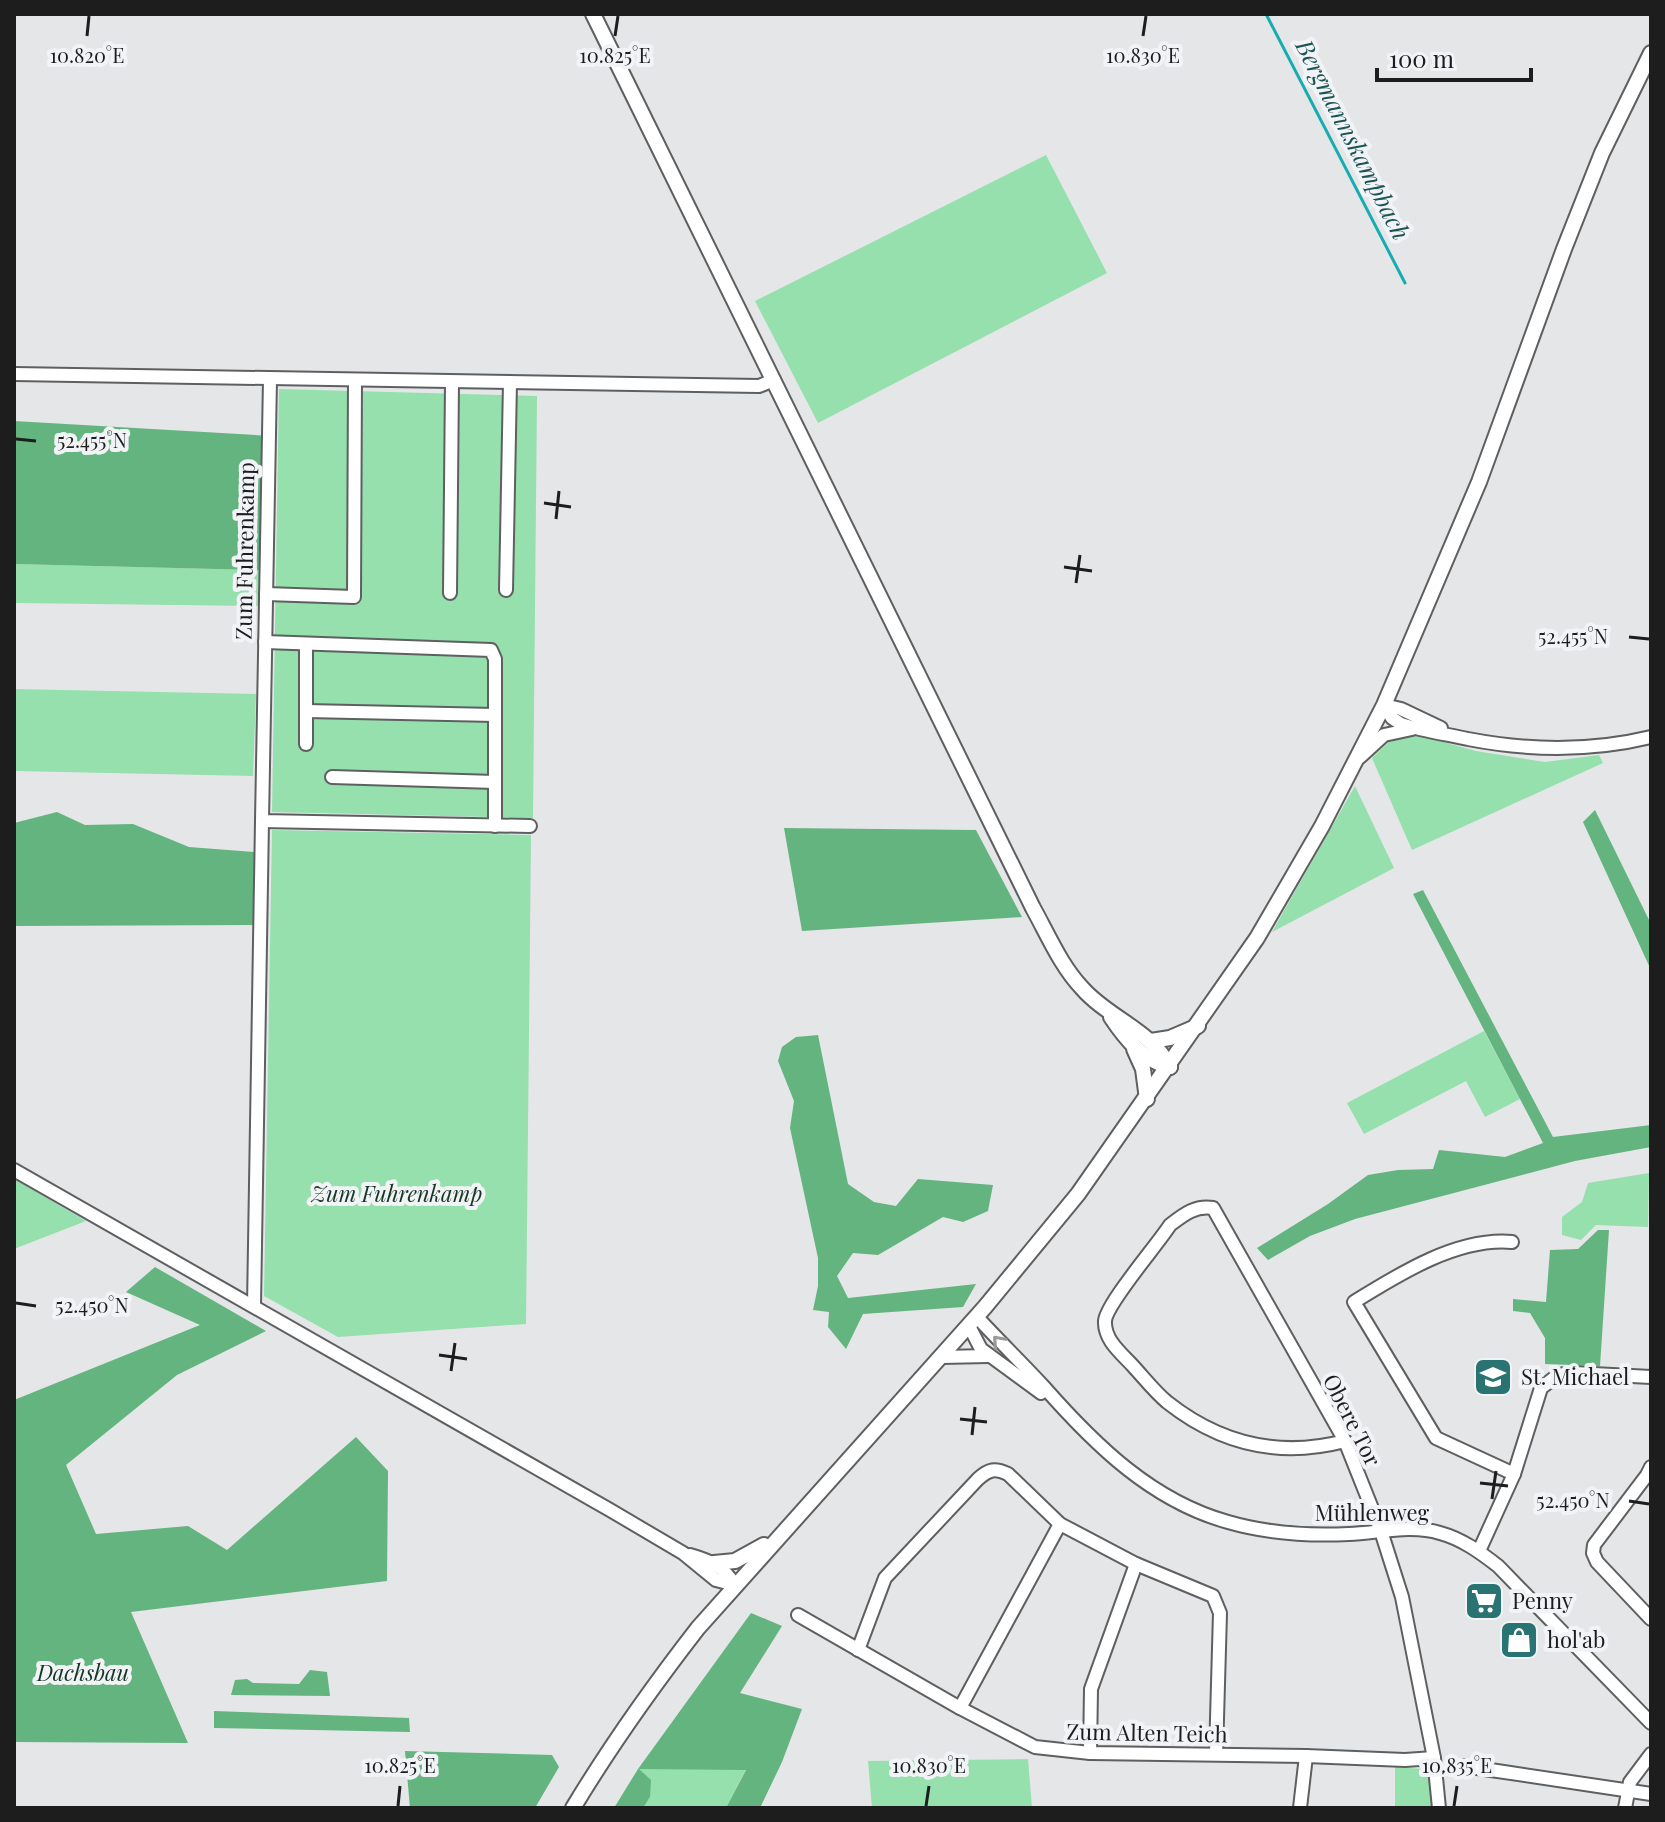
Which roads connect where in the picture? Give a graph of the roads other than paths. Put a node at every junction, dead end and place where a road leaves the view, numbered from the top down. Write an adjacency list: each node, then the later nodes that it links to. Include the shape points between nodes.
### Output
1 (593, 14): 6 (main road)
2 (1651, 53): 14 (main road, via 1602,153 1479,482)
3 (14, 374): 4 (street)
4 (270, 379): 5 (street); 11 (street, Zum Fuhrenkamp)
5 (355, 380): 7 (street); 11 (street, via 354,597)
6 (774, 380): 8 (street, via 759,386); 27 (main road, via 1033,908 1075,979)
7 (452, 382): 8 (street); 10 (street)
8 (510, 382): 9 (street)
9 (506, 590)
10 (450, 593)
11 (266, 594): 12 (street, Zum Fuhrenkamp)
12 (265, 642): 13 (street); 24 (street, Zum Fuhrenkamp)
13 (306, 644): 15 (street); 16 (street, via 491,650)
14 (1384, 705): 17 (street, via 1392,718); 19 (street); 21 (main road)
15 (306, 711): 16 (street); 20 (street)
16 (495, 715): 23 (street)
17 (1415, 728): 19 (street); 21 (street, via 1384,735)
18 (1651, 737): 19 (street, via 1541,750)
19 (1466, 738)
20 (306, 744)
21 (1355, 761): 28 (main road, via 1257,938)
22 (332, 777): 23 (street)
23 (495, 782): 25 (street)
24 (262, 821): 25 (street); 35 (street, Zum Fuhrenkamp)
25 (495, 826): 26 (street)
26 (530, 826)
27 (1108, 1011): 29 (main road); 30 (main road)
28 (1198, 1026): 29 (main road); 31 (main road)
29 (1151, 1041): 31 (main road)
30 (1132, 1045): 31 (main road); 32 (main road, via 1143,1069)
31 (1170, 1067): 32 (main road)
32 (1147, 1099): 36 (main road, via 1078,1194)
33 (14, 1170): 35 (street)
34 (1512, 1242): 43 (street, via 1491,1240 1412,1265 1354,1302 1436,1438)
35 (254, 1306): 48 (street)
36 (973, 1321): 37 (street, Mühlenweg, via 975,1342); 38 (main road); 40 (street, Mühlenweg, one-way to 36)
37 (990, 1356): 38 (street); 40 (street, Mühlenweg)
38 (941, 1357): 46 (main road)
39 (1651, 1377): 43 (street, via 1574,1373 1548,1380 1536,1397)
40 (1059, 1405): 45 (street, Mühlenweg, via 1139,1478 1195,1510 1273,1530)
41 (1345, 1441): 41 (street, Obere Tor, via 1301,1449 1266,1448 1223,1434 1165,1400 1110,1342 1107,1310 1170,1225 1196,1209 1213,1208); 45 (street, Obere Tor)
42 (1651, 1467): 53 (street, via 1593,1553)
43 (1514, 1474): 47 (street)
44 (1060, 1524): 50 (street); 54 (street, via 1008,1474 987,1471 885,1578); 55 (street)
45 (1381, 1531): 47 (street, Mühlenweg, via 1437,1532); 61 (street, Obere Tor, via 1402,1597)
46 (778, 1537): 49 (main road, via 742,1558); 51 (main road)
47 (1479, 1551): 56 (street, Mühlenweg)
48 (683, 1553): 49 (street); 51 (street, via 716,1580)
49 (714, 1563): 51 (street)
50 (1136, 1564): 57 (street, via 1091,1689); 58 (street, via 1203,1591 1217,1604)
51 (735, 1585): 65 (main road, via 659,1678)
52 (798, 1615): 54 (street, Zum Alten Teich)
53 (1651, 1619)
54 (858, 1650): 55 (street, Zum Alten Teich)
55 (960, 1708): 57 (street, Zum Alten Teich, via 1035,1747)
56 (1651, 1723)
57 (1090, 1753): 58 (street, Zum Alten Teich)
58 (1216, 1754): 60 (street, Zum Alten Teich)
59 (1651, 1754): 63 (street)
60 (1306, 1756): 61 (street, Zum Alten Teich); 66 (street)
61 (1434, 1758): 67 (street, Obere Tor)
62 (1464, 1766): 63 (street)
63 (1627, 1790): 64 (street); 68 (street)
64 (1651, 1794)
65 (573, 1808)
66 (1300, 1808)
67 (1439, 1808)
68 (1625, 1808)

